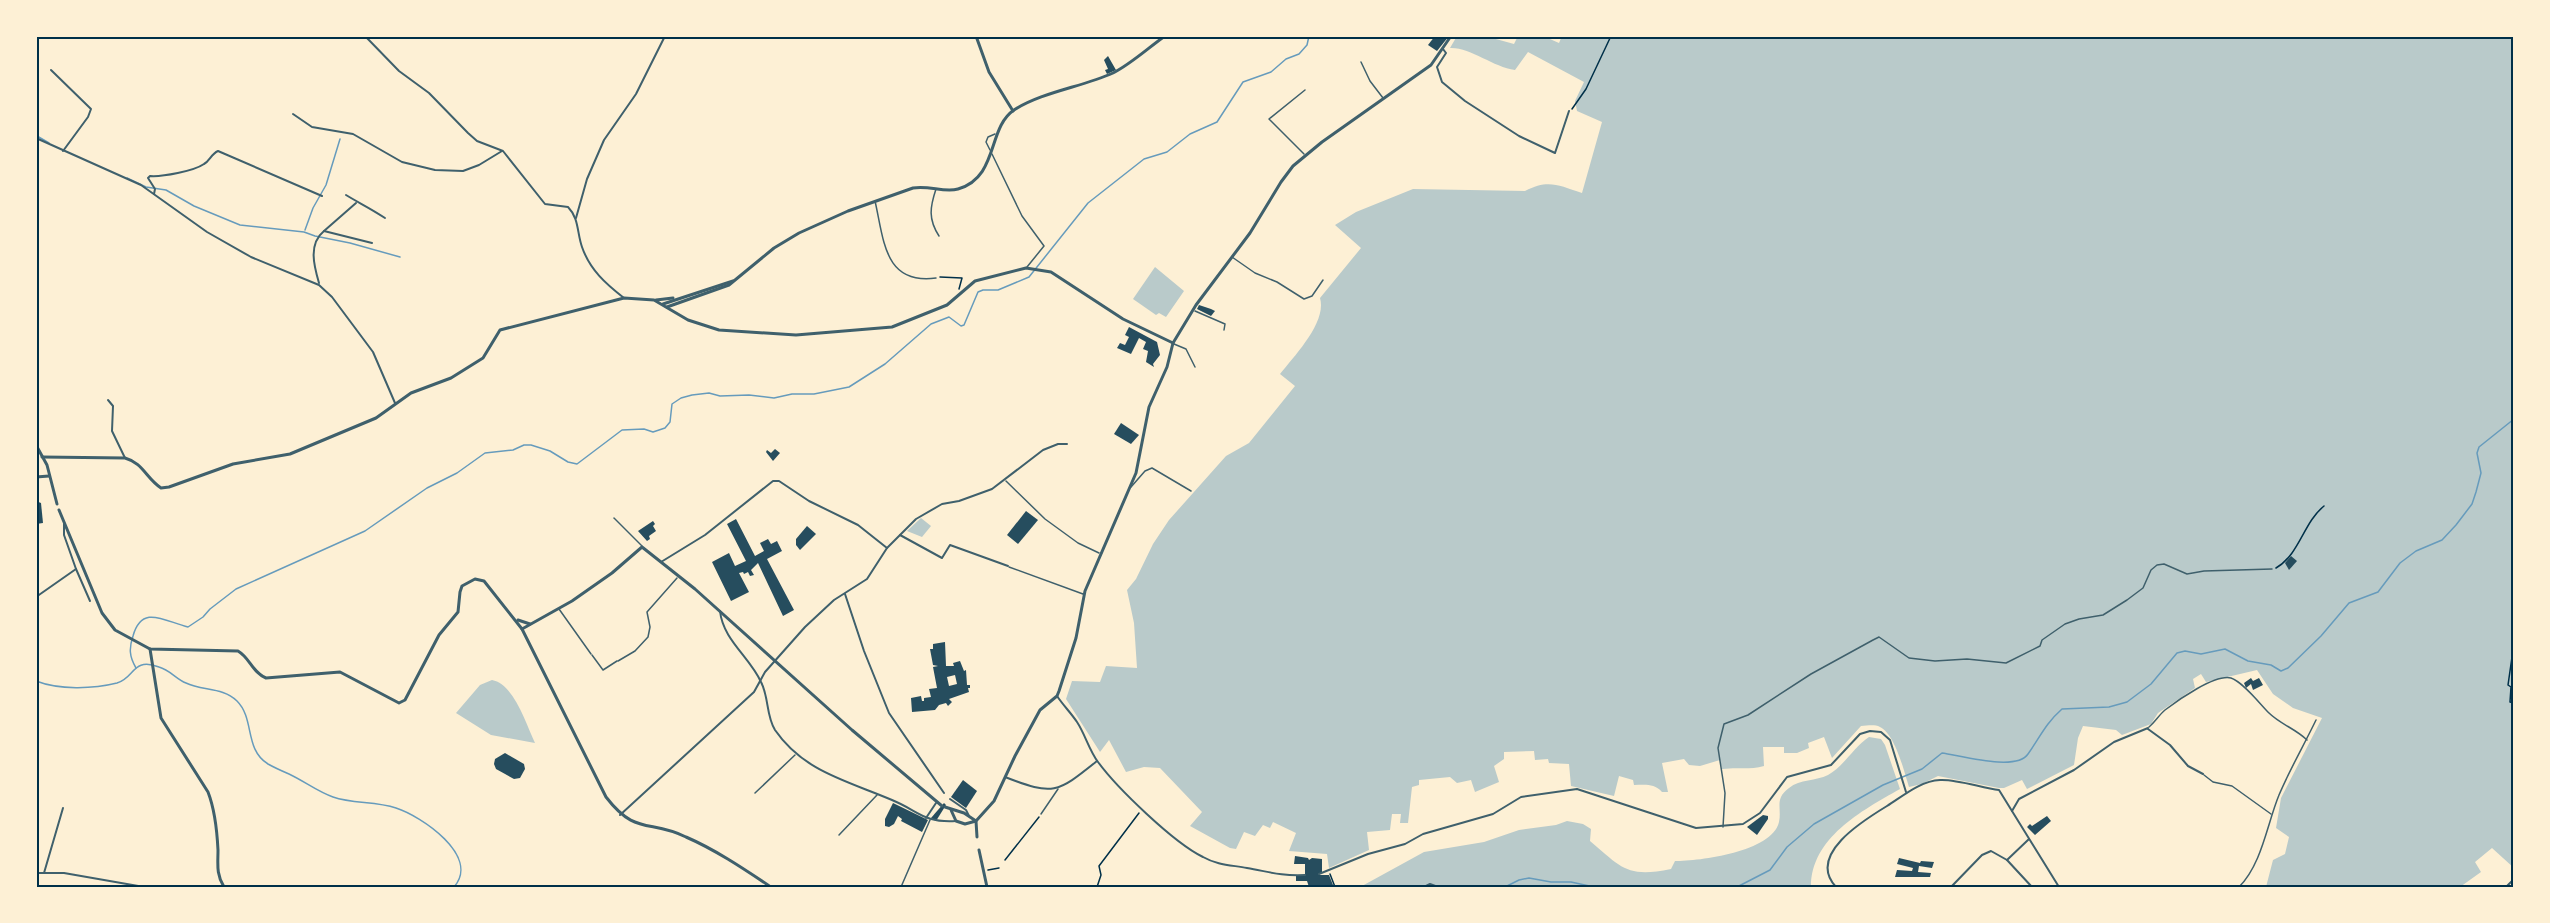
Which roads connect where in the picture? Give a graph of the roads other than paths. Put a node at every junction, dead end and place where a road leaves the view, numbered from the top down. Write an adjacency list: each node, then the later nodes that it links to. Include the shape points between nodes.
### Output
1 (365, 36): 17 (street, via 477,141)
2 (665, 36): 26 (street, via 636,94 604,140)
3 (976, 36): 11 (street, via 989,72)
4 (1165, 36): 11 (street, via 1113,73)
5 (1452, 36): 6 (street)
6 (1443, 49): 10 (street, via 1431,65); 12 (street, via 1446,54 1437,67 1442,82 1494,121 1535,144 1555,153)
7 (1361, 62): 10 (street)
8 (51, 70): 16 (street, via 91,108)
9 (1305, 90): 18 (street, via 1269,119)
10 (1383, 99): 18 (street)
11 (1013, 111): 14 (street)
12 (1569, 111)
13 (293, 114): 17 (street, via 312,127 353,134 402,162 435,170 463,171)
14 (1000, 132): 19 (street, via 984,170 956,190); 31 (street, via 986,142 1022,216 1044,246)
15 (36, 138): 16 (street)
16 (63, 149): 20 (street)
17 (502, 151): 26 (street, via 539,199 545,204 568,207)
18 (1305, 155): 30 (street, via 1281,182)
19 (937, 188): 23 (street, via 914,188); 28 (street, via 930,211)
20 (154, 194): 22 (street, via 150,176 205,164 218,151); 35 (street, via 207,232 251,257)
21 (346, 195): 24 (street)
22 (322, 196)
23 (875, 200): 32 (street, via 886,250 893,263 909,278); 33 (street, via 799,233 774,248)
24 (356, 203): 25 (street, via 363,203); 27 (street)
25 (385, 218)
26 (576, 218): 36 (street, via 588,260 606,284)
27 (324, 231): 29 (street); 35 (street, via 314,246)
28 (939, 236)
29 (372, 243)
30 (1232, 256): 34 (street, via 1304,299 1312,296); 40 (street)
31 (1026, 268): 39 (street, via 975,281 946,305 892,327 796,336 719,330 688,320); 42 (street, via 1051,272 1123,319)
32 (936, 278)
33 (738, 279): 37 (street); 39 (street, via 715,291)
34 (1323, 280)
35 (319, 285): 45 (street, via 373,352)
36 (624, 298): 38 (street); 45 (street, via 500,330 483,358)
37 (678, 298): 38 (street); 39 (street)
38 (654, 300): 39 (street)
39 (664, 306)
40 (1194, 310): 41 (street, via 1223,323); 42 (street)
41 (1224, 330)
42 (1173, 344): 43 (street, via 1186,349); 53 (street, via 1149,407)
43 (1196, 367)
44 (108, 400): 49 (street, via 112,406 112,431)
45 (395, 404): 49 (street, via 376,418 312,446 234,464 169,487 161,488 137,462)
46 (1067, 444): 52 (street, via 1043,450)
47 (36, 445): 48 (street)
48 (42, 457): 49 (street); 50 (street)
49 (125, 458)
50 (49, 476): 51 (street); 55 (street)
51 (36, 477)
52 (1006, 481): 59 (street, via 971,497 942,504); 62 (street, via 1054,526)
53 (1130, 489): 54 (street, via 1152,468); 62 (street)
54 (1191, 491)
55 (57, 504)
56 (59, 510): 58 (street)
57 (614, 518): 60 (street)
58 (64, 520): 65 (street, via 64,535); 77 (street, via 109,625)
59 (900, 534): 61 (street); 64 (street, via 942,558 950,545)
60 (642, 547): 63 (street); 72 (street, via 612,573)
61 (887, 549): 63 (street, via 858,525 773,481 705,535); 68 (street, via 867,579)
62 (1101, 554): 69 (street)
63 (661, 562): 67 (street)
64 (1008, 566): 69 (street)
65 (76, 569): 70 (street); 71 (street)
66 (2272, 569): 106 (street, via 2187,574 2157,565 2143,588 2127,600 2103,615 2065,624 2042,640 2040,646 2006,663 1909,658 1879,637 1873,639 1748,715 1724,724 1718,748 1725,793)
67 (678, 577): 72 (street, via 647,612 650,631 644,642 605,670); 73 (street)
68 (845, 594): 78 (street, via 805,627); 91 (street, via 889,713)
69 (1085, 595): 80 (street)
70 (36, 597)
71 (90, 601)
72 (558, 608): 75 (street)
73 (720, 611): 78 (street); 79 (street, via 731,640)
74 (516, 620): 75 (street); 76 (street); 77 (street, via 484,581 466,582 460,591 458,612 439,635 405,700 399,704 340,672 266,678 238,651)
75 (530, 624): 76 (street)
76 (522, 629): 99 (street, via 606,797)
77 (150, 649): 118 (street, via 161,718 208,792 215,814 218,876)
78 (775, 660): 79 (street); 94 (street)
79 (761, 681): 84 (street, via 771,722); 99 (street, via 754,692)
80 (1057, 696): 85 (street, via 1076,721); 87 (street, via 1040,710)
81 (2316, 720): 83 (street)
82 (2148, 728): 83 (street, via 2179,701 2225,677 2234,679 2268,713); 86 (street, via 2188,766); 97 (street, via 2114,742 2074,770 2019,799)
83 (2307, 740): 100 (street)
84 (796, 754): 90 (street); 92 (street, via 840,781)
85 (1097, 761): 88 (street); 115 (street, via 1142,809 1185,846 1215,863 1282,876)
86 (2203, 774): 100 (street, via 2213,782 2232,786)
87 (1005, 777): 88 (street, via 1027,786); 105 (street, via 994,801)
88 (1058, 789): 98 (street)
89 (1906, 792): 97 (street, via 1940,780 1999,790); 106 (street, via 1886,735 1870,731 1860,734 1831,765 1787,777 1760,813 1743,824); 124 (street, via 1868,816 1837,844 1828,865)
90 (755, 793)
91 (944, 793)
92 (877, 794): 102 (street); 107 (street)
93 (950, 799): 101 (street)
94 (936, 803): 96 (street); 102 (street)
95 (63, 808): 113 (street)
96 (951, 810): 101 (street); 104 (street)
97 (2012, 811): 109 (street)
98 (1041, 814)
99 (620, 815): 119 (street, via 631,823 685,836)
100 (2272, 815): 128 (street, via 2258,855)
101 (969, 816): 105 (street)
102 (926, 818): 103 (street)
103 (930, 820): 104 (street); 120 (street)
104 (956, 821): 105 (street)
105 (976, 821): 108 (street)
106 (1723, 827): 114 (street, via 1696,828 1576,789 1521,797 1493,814 1423,834)
107 (839, 835)
108 (977, 837)
109 (2030, 838): 111 (street); 127 (street)
110 (978, 850): 121 (street)
111 (2007, 860): 125 (street, via 1997,852 1986,851); 126 (street)
112 (36, 873): 113 (street)
113 (44, 873): 117 (street)
114 (1319, 874)
115 (1305, 875)
116 (2514, 879): 129 (street)
117 (144, 887)
118 (224, 887)
119 (771, 887)
120 (901, 887)
121 (987, 887)
122 (1424, 887): 123 (street)
123 (1438, 887)
124 (1836, 887)
125 (1951, 887)
126 (2031, 887)
127 (2059, 887)
128 (2239, 887)
129 (2506, 887)

